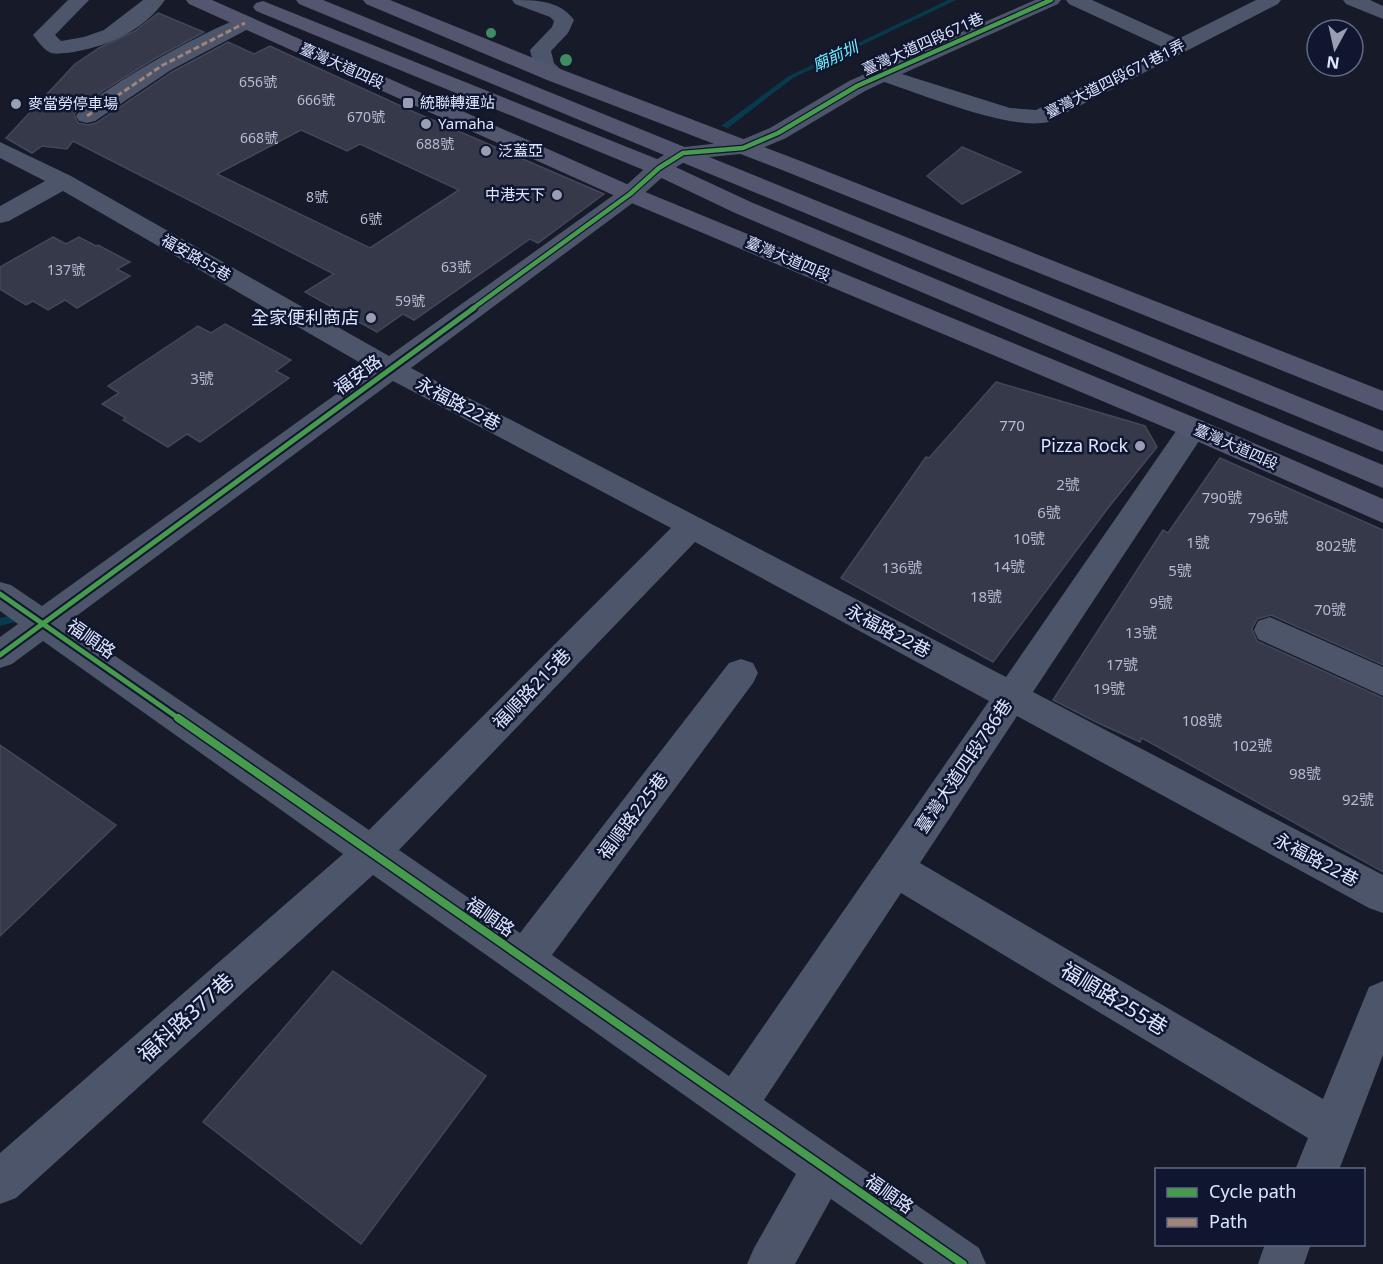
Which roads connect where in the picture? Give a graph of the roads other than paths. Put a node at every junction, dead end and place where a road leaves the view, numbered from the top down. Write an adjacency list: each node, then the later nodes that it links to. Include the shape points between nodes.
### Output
1 (79, 0): 2 (street, via 43,35 56,48 94,43 124,29)
2 (155, 0)
3 (196, 0): 13 (main road, 臺灣大道四段)
4 (245, 0): 21 (main road, 臺灣大道四段)
5 (306, 0): 20 (main road)
6 (373, 0): 15 (main road)
7 (522, 0): 15 (street, via 557,13 564,20 561,29 540,50 544,65)
8 (1051, 0): 16 (street, 臺灣大道四段671巷)
9 (1076, 0): 14 (street)
10 (1271, 0): 14 (street, 臺灣大道四段671巷1弄)
11 (1353, 0): 12 (street)
12 (1383, 13)
13 (245, 23): 17 (street, via 131,84); 23 (main road, 臺灣大道四段)
14 (1178, 47): 16 (street, 臺灣大道四段671巷1弄, via 1040,117 1008,116)
15 (555, 75): 18 (main road)
16 (885, 75): 18 (street, 臺灣大道四段671巷, via 857,86 778,133)
17 (87, 116)
18 (743, 148): 20 (street, 福安路); 26 (main road)
19 (0, 149): 22 (street, 福安路55巷)
20 (683, 153): 21 (street, 福安路); 28 (main road)
21 (659, 168): 23 (street, 福安路); 29 (main road, 臺灣大道四段, via 744,208)
22 (63, 181): 24 (street); 25 (street, 福安路55巷)
23 (630, 194): 25 (street, 福安路); 27 (main road, 臺灣大道四段)
24 (0, 216)
25 (391, 369): 31 (street, 永福路22巷); 33 (street, 福安路)
26 (1383, 402)
27 (1193, 428): 30 (main road, 臺灣大道四段); 38 (street, 臺灣大道四段786巷)
28 (1383, 442)
29 (1383, 477)
30 (1383, 512)
31 (692, 526): 38 (street, 永福路22巷); 39 (street, 福順路215巷)
32 (0, 594): 33 (street, 福順路)
33 (43, 623): 35 (street, 福安路); 39 (street, 福順路)
34 (1270, 630): 37 (street)
35 (0, 655)
36 (741, 673): 42 (street, 福順路225巷)
37 (1383, 682)
38 (1010, 698): 40 (street, 臺灣大道四段786巷); 41 (street, 永福路22巷)
39 (371, 853): 42 (street, 福順路); 48 (street, 福科路377巷)
40 (895, 869): 44 (street, 臺灣大道四段786巷); 45 (street, 福順路255巷)
41 (1383, 895)
42 (524, 960): 44 (street, 福順路)
43 (1383, 1001): 45 (street)
44 (735, 1105): 46 (street, 福順路)
45 (1333, 1129): 47 (street)
46 (824, 1167): 50 (street); 51 (street, 福順路)
47 (1318, 1168)
48 (0, 1182)
49 (1288, 1246): 52 (street)
50 (770, 1264)
51 (963, 1264)
52 (1281, 1264)

